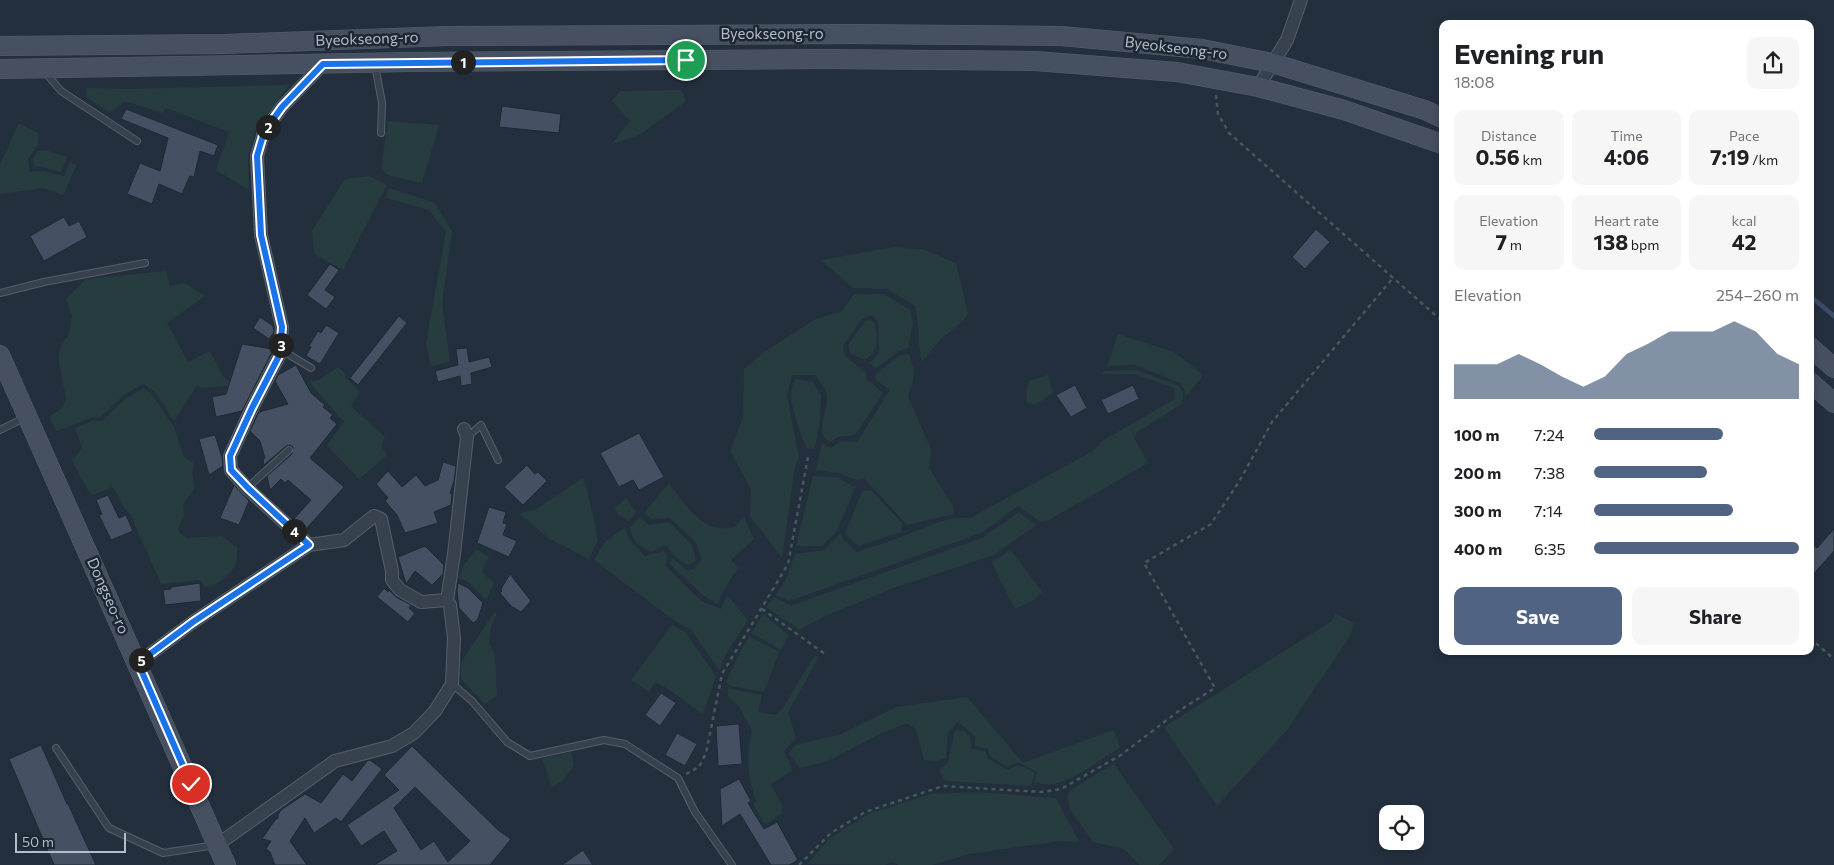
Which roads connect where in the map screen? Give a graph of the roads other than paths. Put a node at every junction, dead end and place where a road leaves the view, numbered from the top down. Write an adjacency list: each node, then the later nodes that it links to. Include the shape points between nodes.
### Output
1 (1301, 0): 5 (street, via 1287,40)
2 (0, 46): 5 (main road, Byeokseong-ro, via 224,44 448,36 1061,36 1202,49)
3 (375, 63): 4 (main road, Byeokseong-ro); 8 (main road, Byeokseong-ro, via 1035,60 1177,72); 10 (lane, via 382,103)
4 (323, 64): 6 (main road, Byeokseong-ro); 15 (street, via 282,107 264,132 257,156 261,235 282,327)
5 (1272, 64): 8 (street); 9 (main road, Byeokseong-ro)
6 (42, 68): 7 (main road, Byeokseong-ro); 11 (lane, via 61,91)
7 (0, 69)
8 (1258, 87): 12 (main road, Byeokseong-ro, via 1344,110)
9 (1439, 117)
10 (381, 133)
11 (137, 141)
12 (1439, 143)
13 (145, 263): 14 (lane)
14 (0, 293)
15 (280, 349): 18 (lane); 27 (street, via 230,456 231,470)
16 (1814, 350): 19 (main road)
17 (0, 354): 22 (main road, Dongseo-ro)
18 (311, 368)
19 (1834, 368)
20 (1814, 386): 21 (main road)
21 (1834, 403)
22 (27, 416): 23 (lane); 30 (main road, Dongseo-ro)
23 (0, 430)
24 (465, 433): 26 (lane, via 481,425); 29 (street)
25 (289, 450): 27 (lane)
26 (498, 460)
27 (248, 488): 28 (street)
28 (309, 545): 29 (street, via 344,540 374,516 381,519 392,580 400,590 421,602); 30 (street, via 193,622)
29 (447, 600): 31 (street, via 454,638)
30 (138, 663): 33 (main road, Dongseo-ro)
31 (452, 684): 33 (street, via 435,712 414,732 392,746 335,761); 35 (lane, via 472,700 507,742 530,756 604,740 625,744 678,778 695,812)
32 (56, 748): 33 (lane, via 109,828 163,853)
33 (217, 845): 34 (main road, Dongseo-ro)
34 (226, 865)
35 (732, 865)

